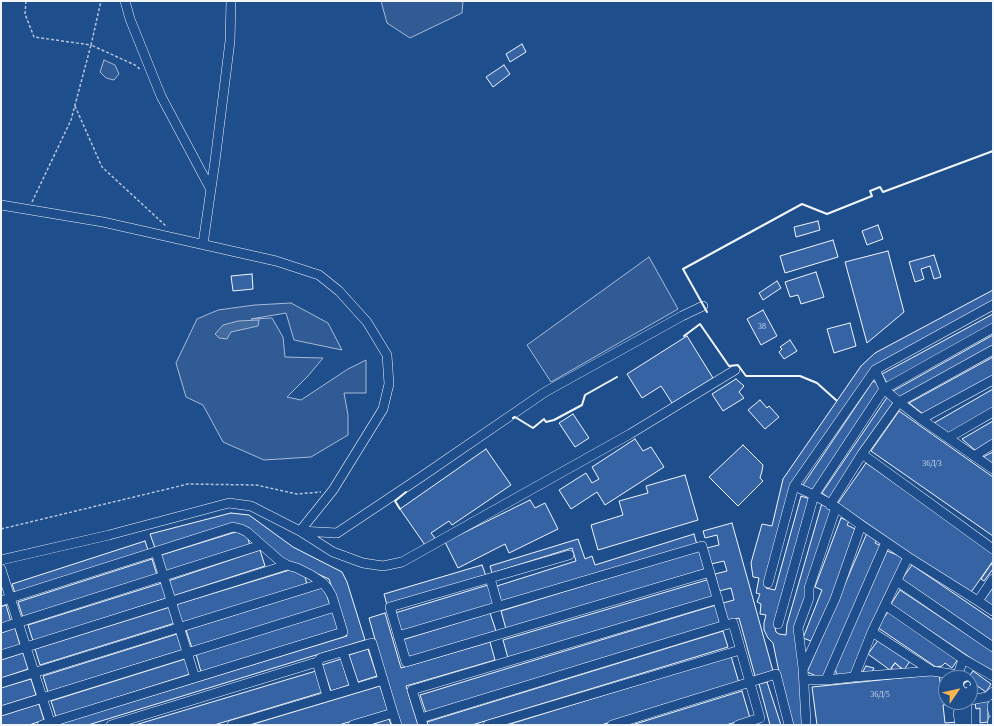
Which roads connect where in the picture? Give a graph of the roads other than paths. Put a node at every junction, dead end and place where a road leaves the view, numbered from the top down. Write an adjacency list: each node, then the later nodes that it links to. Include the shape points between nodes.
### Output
1 (125, 1): 3 (lane, via 161,96)
2 (231, 1): 3 (lane, via 230,41)
3 (211, 190): 5 (lane)
4 (1, 205): 5 (lane, via 103,222)
5 (203, 244): 26 (lane, via 276,261 319,275 339,291 367,322 387,355 389,384 383,409 332,491)
6 (993, 305): 11 (lane)
7 (703, 306): 26 (lane, via 545,392 337,533)
8 (993, 328): 13 (lane)
9 (993, 350): 14 (lane)
10 (735, 370): 26 (lane, via 630,434 402,562 383,566 363,563 333,552)
11 (875, 370): 13 (lane); 22 (lane)
12 (993, 380): 16 (lane)
13 (884, 388): 14 (lane); 23 (lane)
14 (899, 402): 16 (lane); 19 (lane)
15 (993, 412): 17 (lane)
16 (921, 420): 17 (lane)
17 (948, 438): 20 (lane)
18 (993, 444): 20 (lane)
19 (862, 454): 24 (lane); 29 (lane)
20 (974, 456): 21 (lane)
21 (993, 469)
22 (794, 486): 23 (lane); 42 (lane)
23 (814, 495): 24 (lane); 53 (lane)
24 (833, 506): 25 (lane); 67 (lane, via 809,598 798,628)
25 (861, 525): 27 (lane); 67 (lane, via 835,599)
26 (300, 531): 33 (lane, via 251,506 229,503)
27 (886, 542): 32 (lane); 77 (lane)
28 (261, 545): 30 (lane, via 247,532 234,527); 34 (lane); 37 (lane)
29 (993, 549)
30 (156, 552): 37 (lane); 43 (lane)
31 (569, 555): 38 (lane)
32 (908, 557): 40 (lane); 45 (lane)
33 (1, 560)
34 (287, 565): 41 (lane); 47 (lane)
35 (1, 569): 43 (lane)
36 (710, 572): 44 (lane); 49 (lane, via 702,546); 58 (lane, via 406,662)
37 (163, 576): 47 (lane); 52 (lane)
38 (490, 578): 49 (lane); 58 (lane, via 390,607)
39 (993, 579): 45 (lane)
40 (897, 581): 48 (lane); 60 (lane)
41 (323, 583): 50 (lane); 56 (lane)
42 (768, 583)
43 (10, 598): 46 (lane); 52 (lane)
44 (718, 599): 54 (lane); 92 (lane, via 412,690)
45 (978, 600): 51 (lane)
46 (1, 601)
47 (171, 601): 56 (lane); 59 (lane)
48 (885, 605): 57 (lane); 65 (lane)
49 (498, 606): 58 (lane)
50 (335, 607): 62 (lane); 74 (lane, via 343,632)
51 (993, 611)
52 (18, 623): 55 (lane); 59 (lane)
53 (778, 624)
54 (725, 625): 61 (lane, via 733,623); 92 (lane)
55 (1, 628)
56 (179, 628): 62 (lane); 71 (lane)
57 (872, 632): 69 (lane); 73 (lane)
58 (398, 636)
59 (26, 647): 64 (lane); 71 (lane)
60 (993, 647)
61 (740, 650): 78 (lane); 100 (lane)
62 (187, 652): 74 (lane); 83 (lane)
63 (344, 652): 66 (lane, via 321,658); 75 (lane, via 372,643); 80 (lane)
64 (1, 655)
65 (963, 659): 68 (lane); 72 (lane)
66 (317, 662): 82 (lane); 96 (lane)
67 (803, 668): 76 (lane)
68 (960, 670)
69 (932, 671): 70 (lane); 73 (lane)
70 (938, 672)
71 (34, 673): 79 (lane); 83 (lane)
72 (993, 676)
73 (854, 677): 77 (lane)
74 (195, 678): 95 (lane)
75 (383, 680): 80 (lane); 90 (lane)
76 (804, 680): 77 (lane); 93 (lane)
77 (826, 680)
78 (750, 682): 101 (lane); 102 (lane, via 760,718); 103 (lane, via 776,674)
79 (1, 683)
80 (355, 688): 82 (lane)
81 (993, 692): 84 (lane)
82 (327, 696): 97 (lane)
83 (42, 698): 88 (lane); 95 (lane)
84 (978, 700)
85 (993, 704): 89 (lane)
86 (961, 710): 104 (lane, via 958,713)
87 (968, 710): 105 (lane)
88 (1, 711)
89 (993, 712)
90 (393, 713): 94 (lane); 99 (lane)
91 (993, 720): 106 (lane)
92 (422, 722)
93 (806, 722)
94 (367, 723): 98 (lane)
95 (48, 724)
96 (112, 725)
97 (232, 725)
98 (353, 725)
99 (397, 725)
100 (488, 725)
101 (612, 725)
102 (738, 725)
103 (789, 725)
104 (960, 725)
105 (967, 725)
106 (992, 725)

